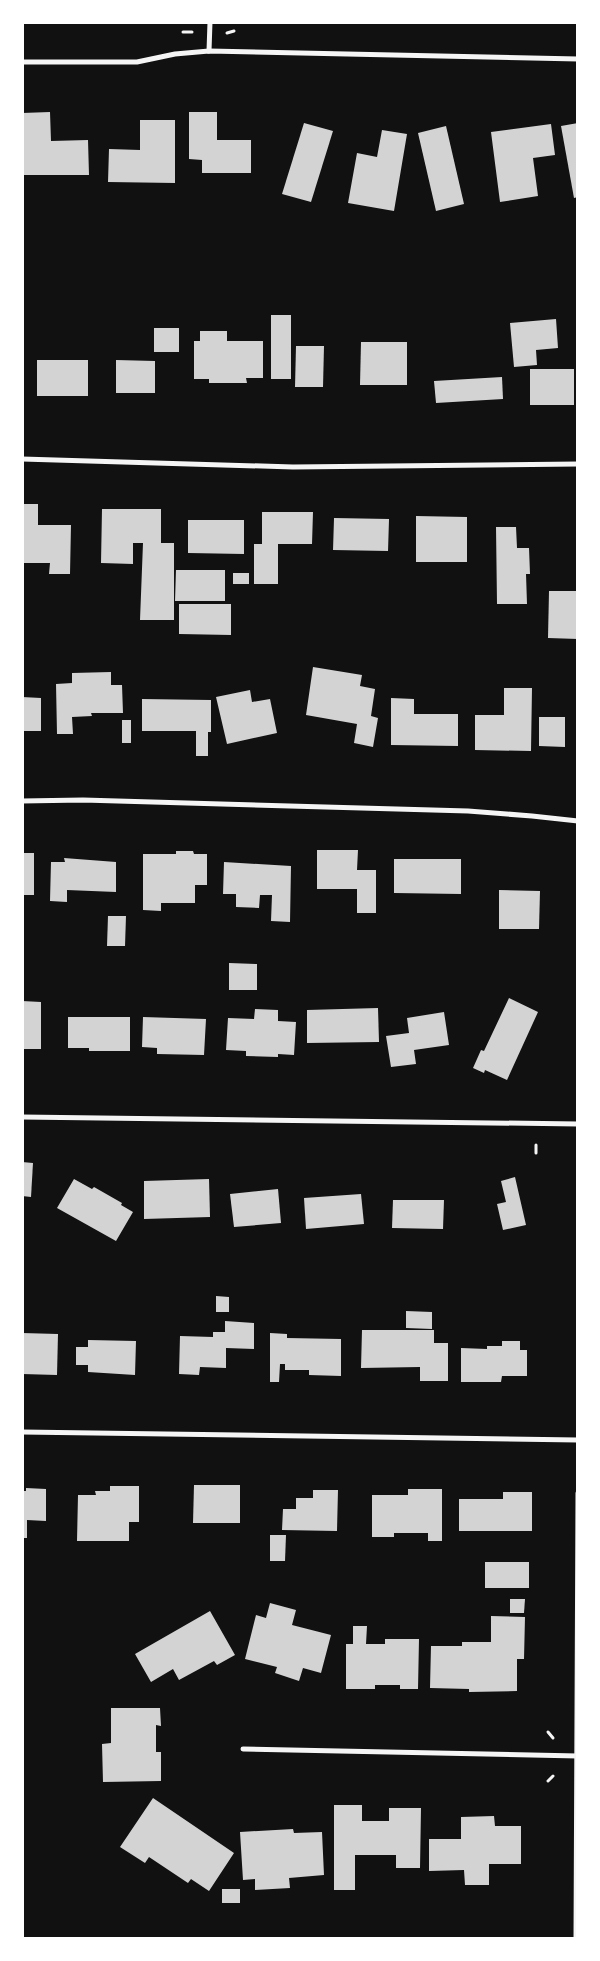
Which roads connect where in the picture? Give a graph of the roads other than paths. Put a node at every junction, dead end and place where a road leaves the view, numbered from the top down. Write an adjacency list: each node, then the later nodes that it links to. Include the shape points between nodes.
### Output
1 (210, 22): 2 (street)
2 (210, 51): 3 (street); 4 (street, via 137,62)
3 (578, 59)
4 (22, 62)
5 (22, 459): 6 (street, via 293,466)
6 (578, 464)
7 (22, 801): 8 (street, via 468,811)
8 (578, 822)
9 (22, 1117): 10 (street)
10 (578, 1124)
11 (22, 1432): 12 (street)
12 (578, 1440)
13 (578, 1493): 15 (street)
14 (243, 1749): 15 (street)
15 (577, 1756): 16 (street)
16 (576, 1938)

